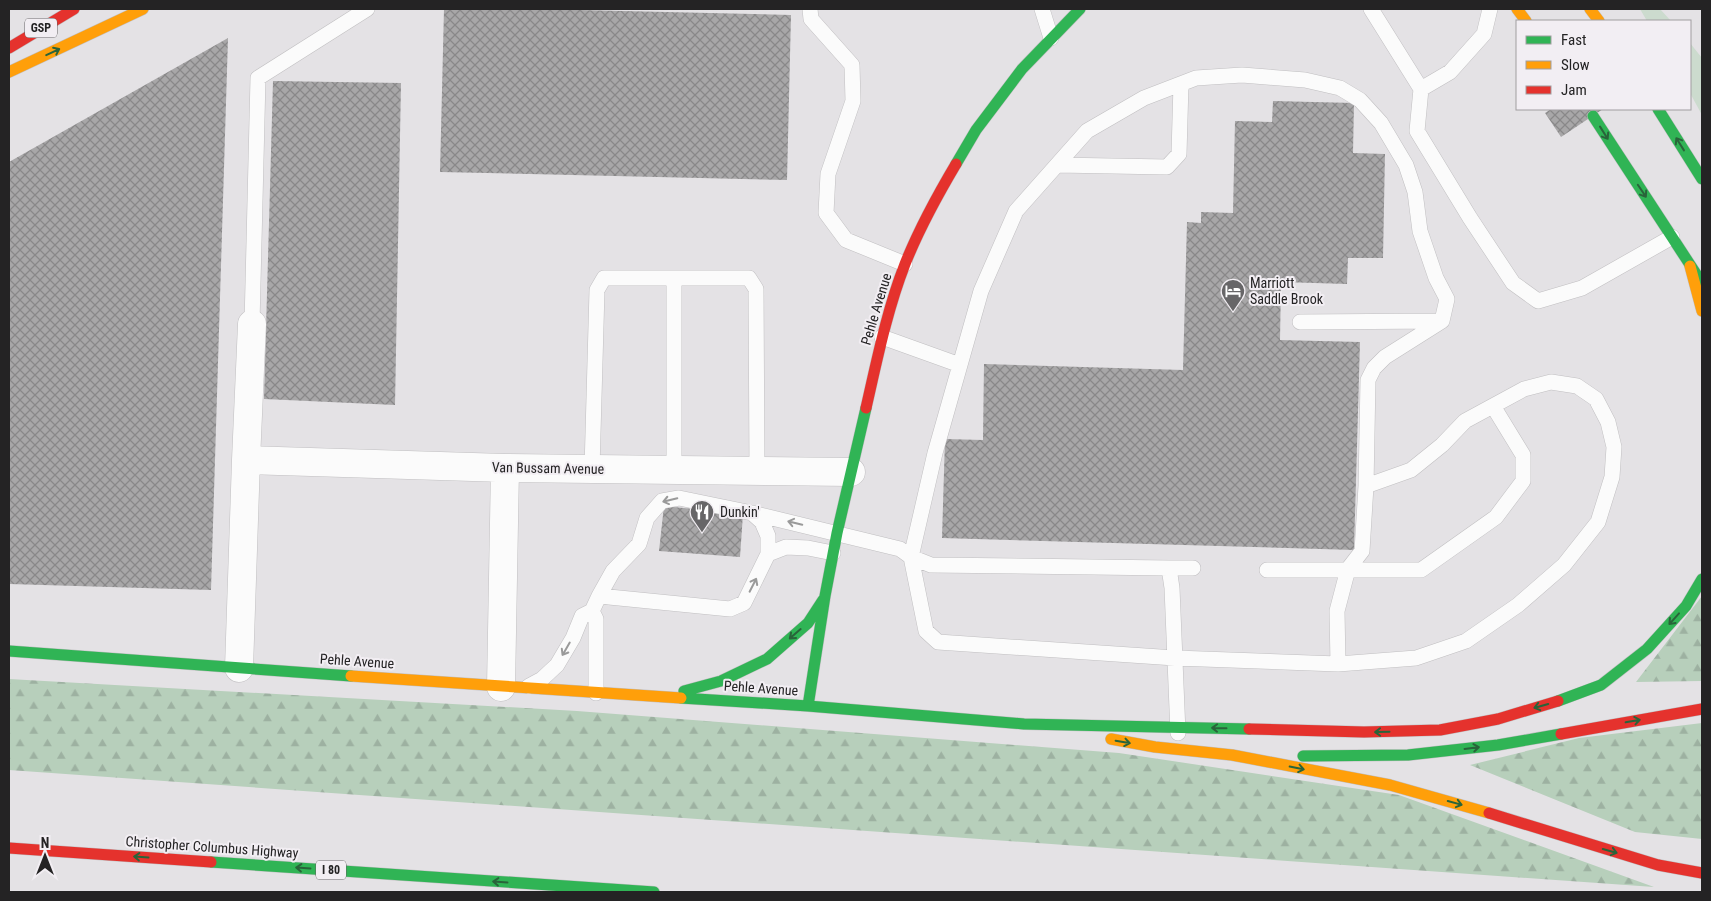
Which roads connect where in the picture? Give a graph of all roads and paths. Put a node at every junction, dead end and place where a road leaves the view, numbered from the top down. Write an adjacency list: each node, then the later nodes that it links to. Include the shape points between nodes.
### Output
1 (74, 9): 14 (main road, GSP)
2 (143, 9): 15 (main road, one-way to 2)
3 (367, 9): 30 (lane, via 258,78)
4 (810, 9): 24 (lane, via 811,19 852,65 853,101 828,174 826,213 846,240)
5 (1042, 9): 13 (lane)
6 (1080, 9): 13 (main road, Pehle Avenue)
7 (1371, 9): 17 (lane)
8 (1490, 9): 17 (lane, via 1484,34 1450,72)
9 (1517, 9): 11 (main road)
10 (1590, 9): 12 (main road)
11 (1525, 20)
12 (1598, 20)
13 (1051, 38): 24 (main road, Pehle Avenue, via 1022,69 976,130 936,198)
14 (9, 48)
15 (9, 72)
16 (1180, 84): 20 (lane, via 1144,98 1087,131); 20 (lane, via 1179,154 1166,167); 28 (lane, via 1196,78 1242,75 1305,80 1340,88 1360,100 1381,123 1406,165 1415,192 1420,231 1447,299)
17 (1421, 89): 22 (lane, via 1417,131 1513,283 1538,301 1582,288)
18 (1659, 110): 21 (main road, one-way to 18)
19 (1593, 116): 22 (main road, one-way to 22)
20 (1057, 166): 32 (lane, via 1016,210 982,291)
21 (1702, 179)
22 (1672, 237): 23 (main road)
23 (1688, 262): 26 (main road); 27 (main road)
24 (906, 264): 31 (main road, Pehle Avenue)
25 (674, 278): 36 (lane, via 604,278 597,290); 37 (lane); 38 (lane, via 748,278 756,289)
26 (1702, 282)
27 (1702, 311)
28 (1442, 321): 29 (lane); 40 (lane, via 1385,357 1368,380)
29 (1300, 322)
30 (252, 324): 34 (street)
31 (882, 337): 32 (lane); 39 (main road, Pehle Avenue)
32 (960, 365): 45 (lane)
33 (1493, 406): 40 (lane, via 1465,421 1411,470); 48 (lane, via 1523,455 1523,480 1496,517 1421,570); 56 (lane, via 1524,390 1551,382 1577,386 1596,399 1608,422 1614,447 1612,477 1598,522 1564,564 1518,605 1466,641 1416,658)
34 (246, 460): 35 (street, Van Bussam Avenue); 57 (street)
35 (505, 468): 36 (street, Van Bussam Avenue); 58 (street)
36 (592, 469): 37 (street, Van Bussam Avenue)
37 (674, 470): 38 (street, Van Bussam Avenue)
38 (757, 471): 39 (street, Van Bussam Avenue)
39 (851, 472): 42 (main road, Pehle Avenue)
40 (1366, 486): 48 (lane, via 1362,551)
41 (752, 513): 42 (lane, one-way to 41); 44 (lane, via 762,522 768,536); 51 (lane, one-way to 51, via 679,498 662,501 647,518 639,544 613,571)
42 (837, 533): 43 (main road, Pehle Avenue); 45 (lane, via 900,549)
43 (834, 553): 44 (lane, via 786,546); 52 (main road, Pehle Avenue)
44 (768, 554): 51 (lane, one-way to 44, via 730,609 744,602)
45 (911, 557): 46 (lane, via 931,565); 55 (lane, via 926,631 938,642)
46 (1169, 568): 47 (lane); 55 (lane)
47 (1193, 568)
48 (1348, 569): 49 (lane); 56 (lane, via 1337,611)
49 (1267, 570)
50 (1702, 579): 64 (main road, one-way to 64, via 1686,606 1647,648 1601,685 1498,719 1440,730 1364,732)
51 (599, 596): 53 (lane)
52 (825, 596): 60 (main road, one-way to 60, via 808,623 767,659 721,681); 61 (main road, Pehle Avenue)
53 (592, 611): 58 (lane, one-way to 58, via 582,616 557,665 542,679); 59 (lane, via 596,619)
54 (9, 651): 57 (main road, Pehle Avenue)
55 (1175, 658): 56 (lane); 64 (lane)
56 (1338, 664)
57 (239, 668): 58 (main road, Pehle Avenue)
58 (512, 688): 59 (main road, Pehle Avenue)
59 (596, 693): 60 (main road, Pehle Avenue)
60 (662, 697): 61 (main road, Pehle Avenue)
61 (808, 706): 63 (main road)
62 (1702, 710): 66 (main road, one-way to 62, via 1408,755 1498,745)
63 (1024, 724): 64 (main road); 65 (main road, one-way to 65)
64 (1177, 727): 65 (lane)
65 (1178, 750): 66 (main road)
66 (1232, 755): 68 (main road, one-way to 68, via 1390,785 1649,862)
67 (9, 848): 69 (main road, Christopher Columbus Highway / I 80, one-way to 67)
68 (1702, 873)
69 (654, 892)

